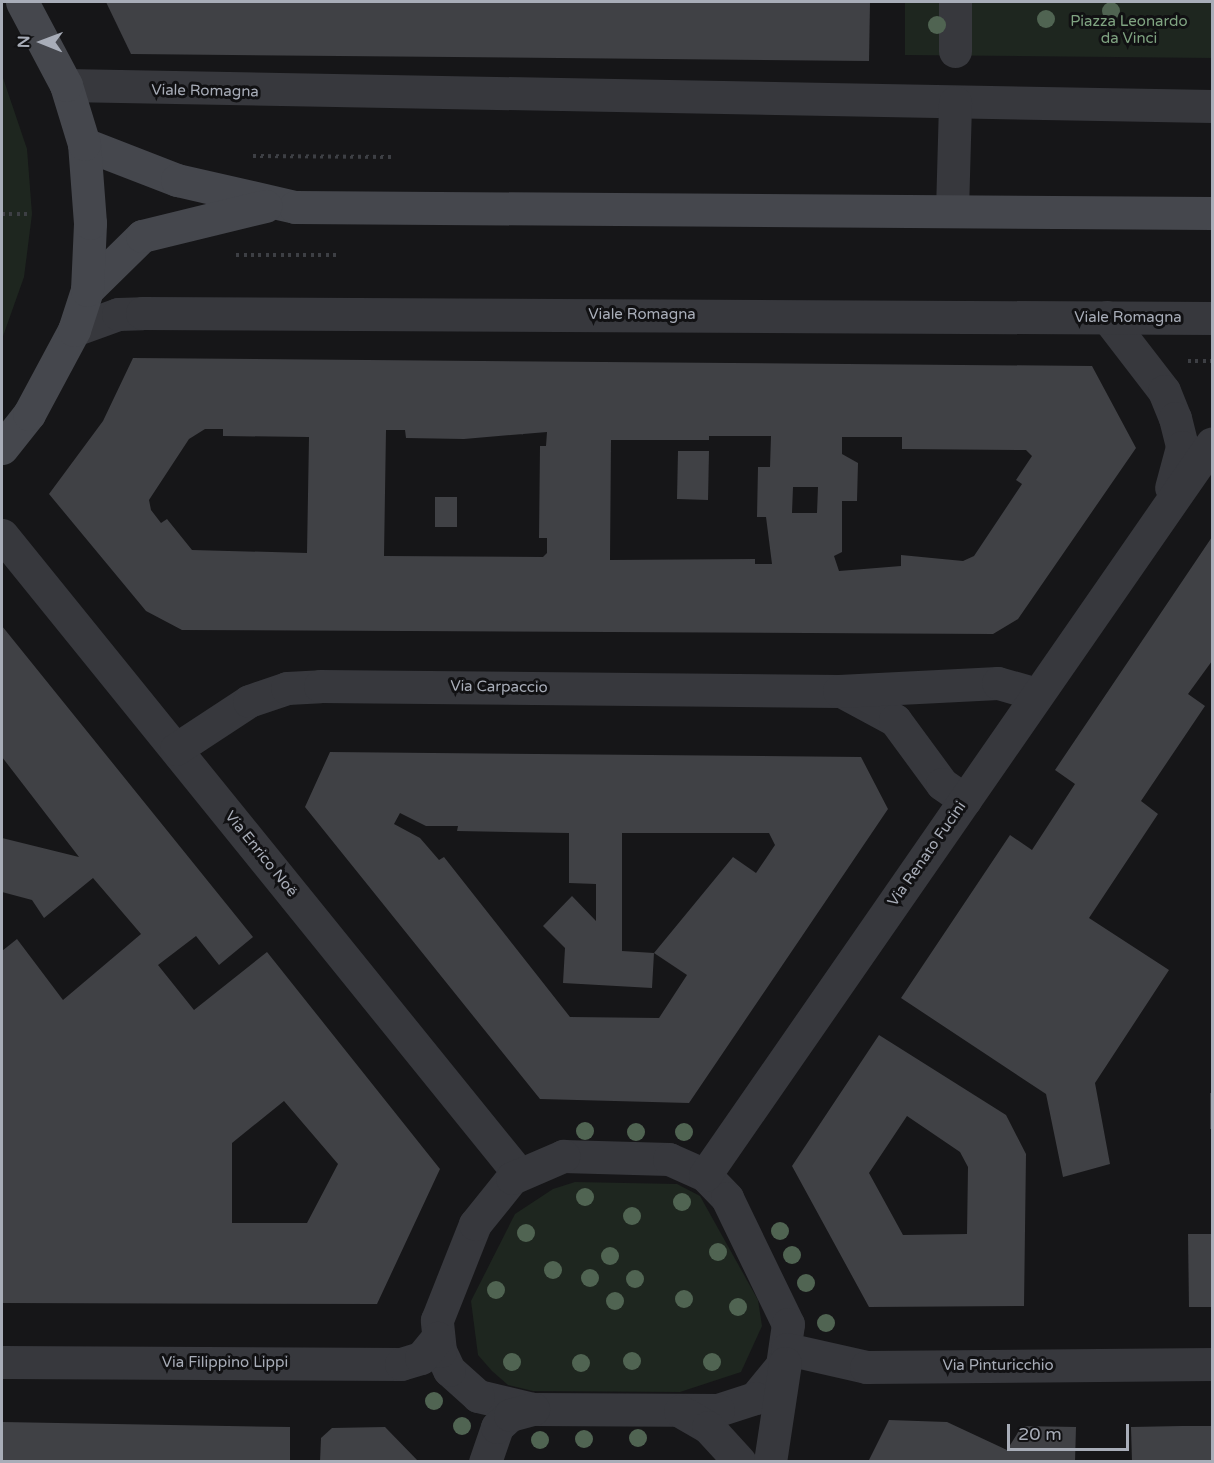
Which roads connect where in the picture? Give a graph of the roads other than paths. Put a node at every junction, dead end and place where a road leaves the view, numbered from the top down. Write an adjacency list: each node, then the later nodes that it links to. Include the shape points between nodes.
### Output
1 (22, 2): 4 (main road)
2 (955, 2): 3 (street)
3 (955, 51)
4 (66, 85): 5 (street, Viale Romagna); 7 (main road)
5 (955, 102): 6 (street, Viale Romagna); 9 (street)
6 (1212, 106)
7 (84, 144): 8 (main road, via 141,168); 11 (main road)
8 (269, 205): 9 (main road); 11 (main road, via 142,236)
9 (952, 211): 10 (main road)
10 (1212, 213)
11 (87, 290): 14 (main road)
12 (1107, 317): 13 (street, Viale Romagna); 14 (street, Viale Romagna, via 142,313 118,314); 17 (street, Via Renato Fucini, via 1164,391 1182,447 1177,479)
13 (1212, 318)
14 (74, 330): 16 (main road, via 29,414)
15 (1212, 443): 17 (street, Via Renato Fucini)
16 (2, 448)
17 (1146, 532): 20 (street, Via Renato Fucini)
18 (2, 535): 21 (street, Via Enrico Noë)
19 (839, 691): 20 (street, Via Carpaccio, via 999,683); 21 (street, Via Carpaccio, via 287,688 218,717); 22 (street, Via Carpaccio, via 895,720 942,784)
20 (1034, 693): 22 (street, Via Renato Fucini)
21 (176, 749): 23 (street, Via Enrico Noë)
22 (964, 800): 24 (street, Via Renato Fucini)
23 (519, 1174): 24 (street, via 563,1156 669,1159); 25 (street, via 494,1196 475,1224 440,1302)
24 (705, 1175): 26 (street, via 732,1206 781,1300)
25 (437, 1338): 27 (street, Via Filippino Lippi, via 421,1358 401,1364); 29 (street, via 449,1370 465,1387 494,1402)
26 (787, 1349): 28 (street, Via Pinturicchio, via 866,1366); 30 (street, via 771,1383 751,1400 725,1409); 33 (street)
27 (2, 1362)
28 (1212, 1364)
29 (533, 1409): 30 (street); 31 (street, via 510,1415 497,1427)
30 (680, 1411): 32 (street, via 708,1427)
31 (485, 1461)
32 (740, 1461)
33 (770, 1461)

